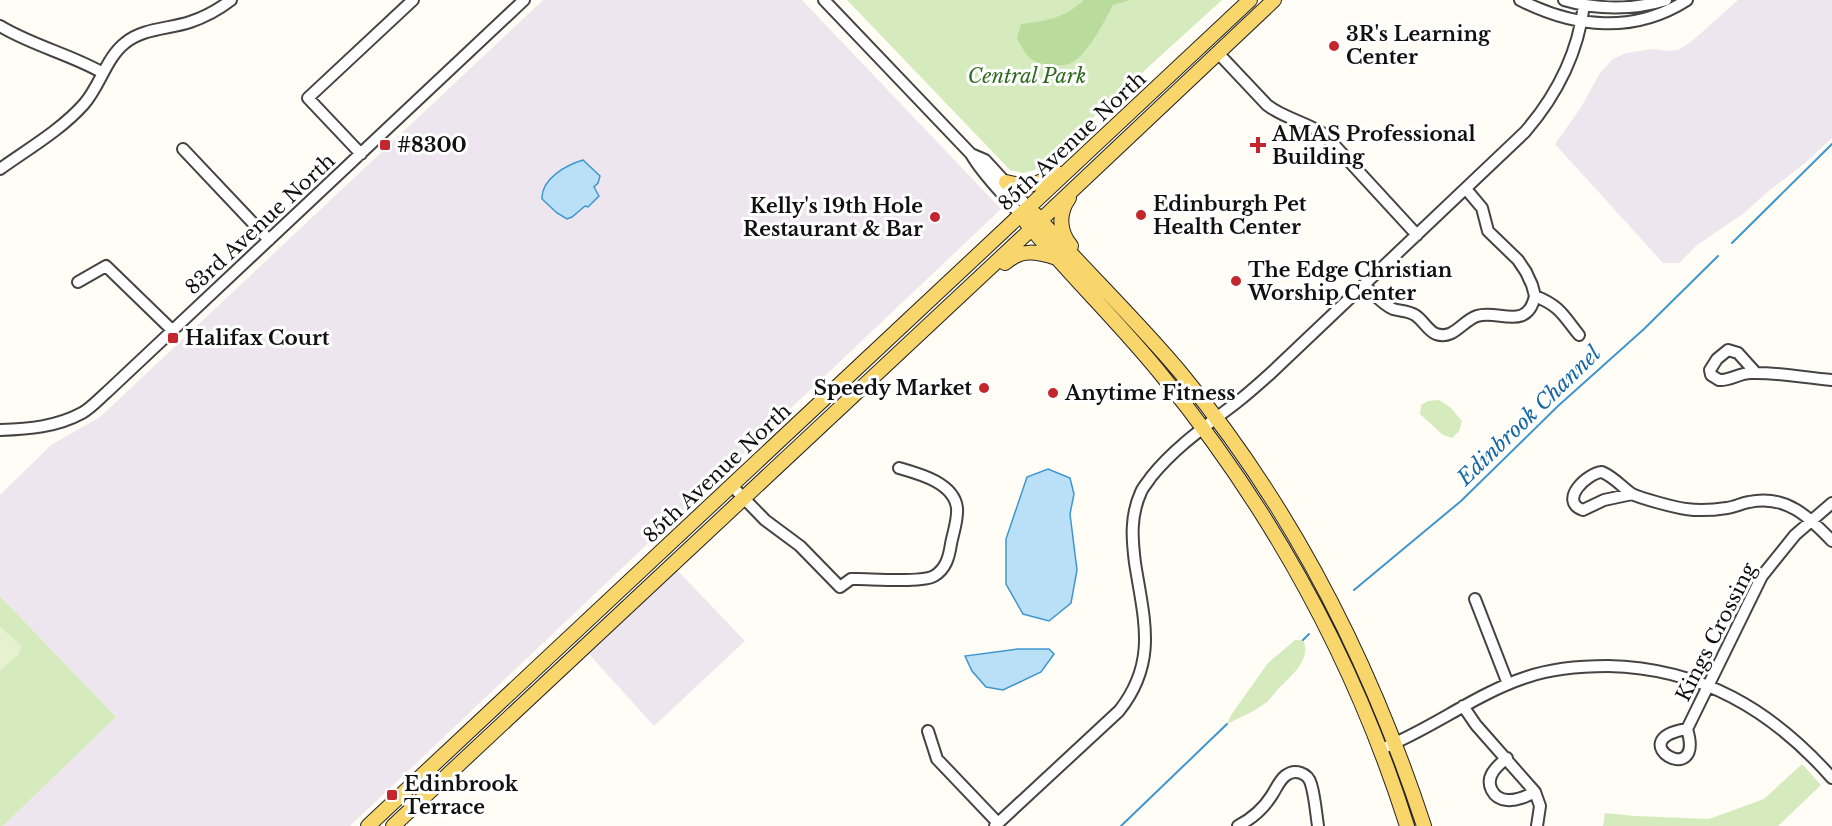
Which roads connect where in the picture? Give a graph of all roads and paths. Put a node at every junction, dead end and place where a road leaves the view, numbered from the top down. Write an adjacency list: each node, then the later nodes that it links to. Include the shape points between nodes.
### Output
1 (231, 0): 15 (street, via 191,22 135,36 123,44)
2 (413, 0): 18 (street, via 308,98)
3 (524, 0): 18 (street, 83rd Avenue North)
4 (824, 0): 19 (street)
5 (1250, 0): 16 (main road, 85th Avenue North)
6 (1274, 0): 14 (main road, 85th Avenue North)
7 (1520, 0): 12 (street, via 1547,13)
8 (1564, 0): 11 (street)
9 (1666, 0): 11 (street, via 1632,6)
10 (1687, 0): 12 (street, via 1639,21)
11 (1584, 5): 12 (street)
12 (1582, 21): 23 (street, via 1569,64 1547,106)
13 (0, 26): 15 (street)
14 (1218, 53): 22 (main road, 85th Avenue North); 26 (street, via 1276,112 1325,135)
15 (103, 73): 20 (street, via 74,114)
16 (1137, 105): 21 (main road, via 1123,109 1044,181 1028,186); 24 (main road, 85th Avenue North)
17 (183, 149): 27 (street)
18 (360, 154): 27 (street, 83rd Avenue North)
19 (971, 154): 21 (street, via 985,160); 24 (street, via 978,167)
20 (0, 169)
21 (1006, 182): 24 (street)
22 (1078, 184): 25 (main road, 85th Avenue North); 29 (main road, via 1063,208 1062,229)
23 (1466, 189): 26 (street); 32 (street, via 1482,208 1488,231 1526,272)
24 (1025, 212): 25 (main road); 42 (main road, 85th Avenue North)
25 (1036, 225): 28 (main road); 29 (main road); 33 (main road, 85th Avenue North)
26 (1417, 235): 31 (street)
27 (269, 240): 34 (street, 83rd Avenue North)
28 (1057, 259): 33 (main road, via 1036,252 1013,256 948,317); 39 (main road, via 1153,365)
29 (1097, 281): 38 (main road, via 1160,348)
30 (78, 282): 34 (street, via 106,266)
31 (1364, 285): 32 (street, via 1388,306 1415,315 1439,335 1455,332 1478,316 1518,316 1530,308); 38 (street, via 1271,373)
32 (1535, 296): 35 (street, via 1557,308)
33 (927, 326): 44 (main road, 85th Avenue North)
34 (173, 331): 40 (street, 83rd Avenue North, via 83,412 36,429)
35 (1579, 335)
36 (1756, 372): 37 (street)
37 (1832, 380)
38 (1216, 418): 39 (street); 54 (main road, via 1270,496 1320,580 1368,677)
39 (1203, 428): 55 (main road, via 1265,518 1309,593); 60 (street, via 1155,473 1136,506 1132,542 1146,649 1130,697)
40 (0, 430)
41 (899, 468): 44 (street, via 945,488 954,498 957,516 949,558 940,571 927,579 851,579 840,587 796,542 765,520)
42 (732, 486): 44 (street); 59 (main road, 85th Avenue North)
43 (1632, 494): 43 (street, via 1608,474 1597,472 1572,495 1577,508 1583,510); 46 (street, via 1684,509 1706,510 1775,500)
44 (744, 498): 62 (main road, 85th Avenue North)
45 (1832, 503): 46 (street, Kings Crossing)
46 (1812, 520): 47 (street); 50 (street, Kings Crossing, via 1778,553 1762,576)
47 (1832, 542)
48 (1475, 599): 49 (street)
49 (1508, 684): 50 (street, via 1559,669 1623,666); 51 (street)
50 (1708, 685): 52 (street, Kings Crossing); 57 (street, via 1778,726)
51 (1462, 706): 54 (street); 56 (street)
52 (1687, 729)
53 (928, 731): 60 (street, via 937,759)
54 (1395, 743): 55 (street); 66 (main road)
55 (1381, 749): 65 (main road)
56 (1506, 758): 58 (street); 58 (street, via 1489,781 1494,794 1507,800)
57 (1832, 778)
58 (1535, 792): 67 (street, via 1540,806)
59 (381, 814): 61 (main road, 85th Avenue North); 62 (street)
60 (997, 825)
61 (368, 826)
62 (393, 826)
63 (1238, 826): 64 (street, via 1258,812 1291,772 1304,774 1312,785)
64 (1318, 826)
65 (1407, 826)
66 (1424, 826)
67 (1537, 826)

